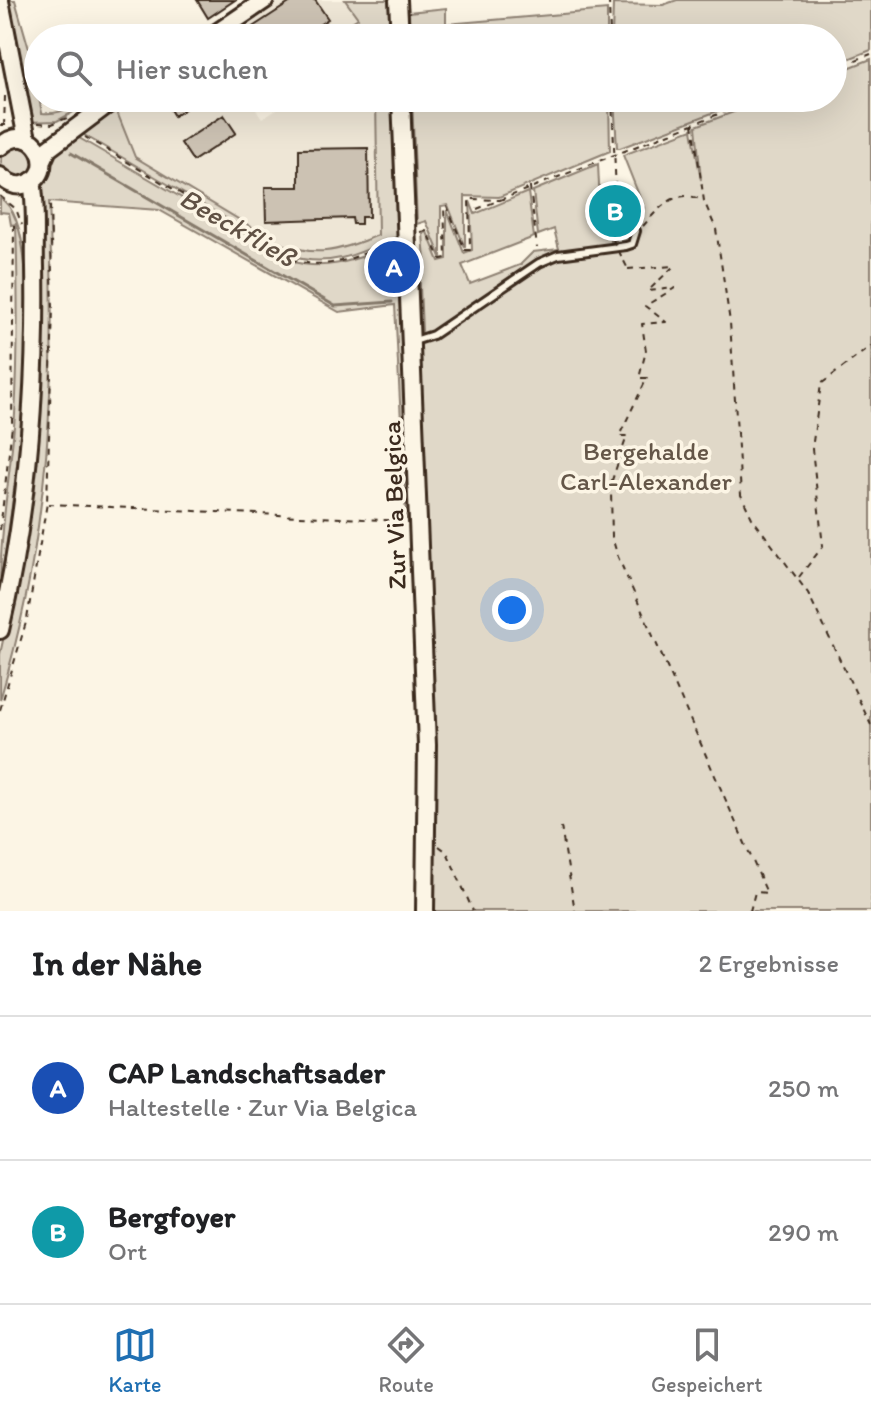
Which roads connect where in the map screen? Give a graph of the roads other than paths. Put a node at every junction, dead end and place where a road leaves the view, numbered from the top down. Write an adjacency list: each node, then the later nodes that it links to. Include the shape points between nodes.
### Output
1 (265, 0): 4 (street)
2 (398, 0): 5 (street)
3 (0, 1): 6 (street)
4 (230, 24)
5 (399, 24)
6 (14, 72): 10 (street, via 12,125); 11 (street)
7 (91, 112): 9 (street)
8 (402, 112): 17 (street, Zur Via Belgica)
9 (68, 125): 11 (street); 12 (street)
10 (2, 135): 11 (street)
11 (30, 141): 12 (street)
12 (43, 160): 14 (street)
13 (5, 180): 14 (street); 16 (street, via 21,198)
14 (32, 181): 16 (street)
15 (636, 231): 17 (lane, via 626,246 558,255 539,263 433,335)
16 (34, 262): 18 (street, via 30,443)
17 (411, 342): 19 (street, Zur Via Belgica, via 428,815)
18 (0, 630)
19 (425, 911)

